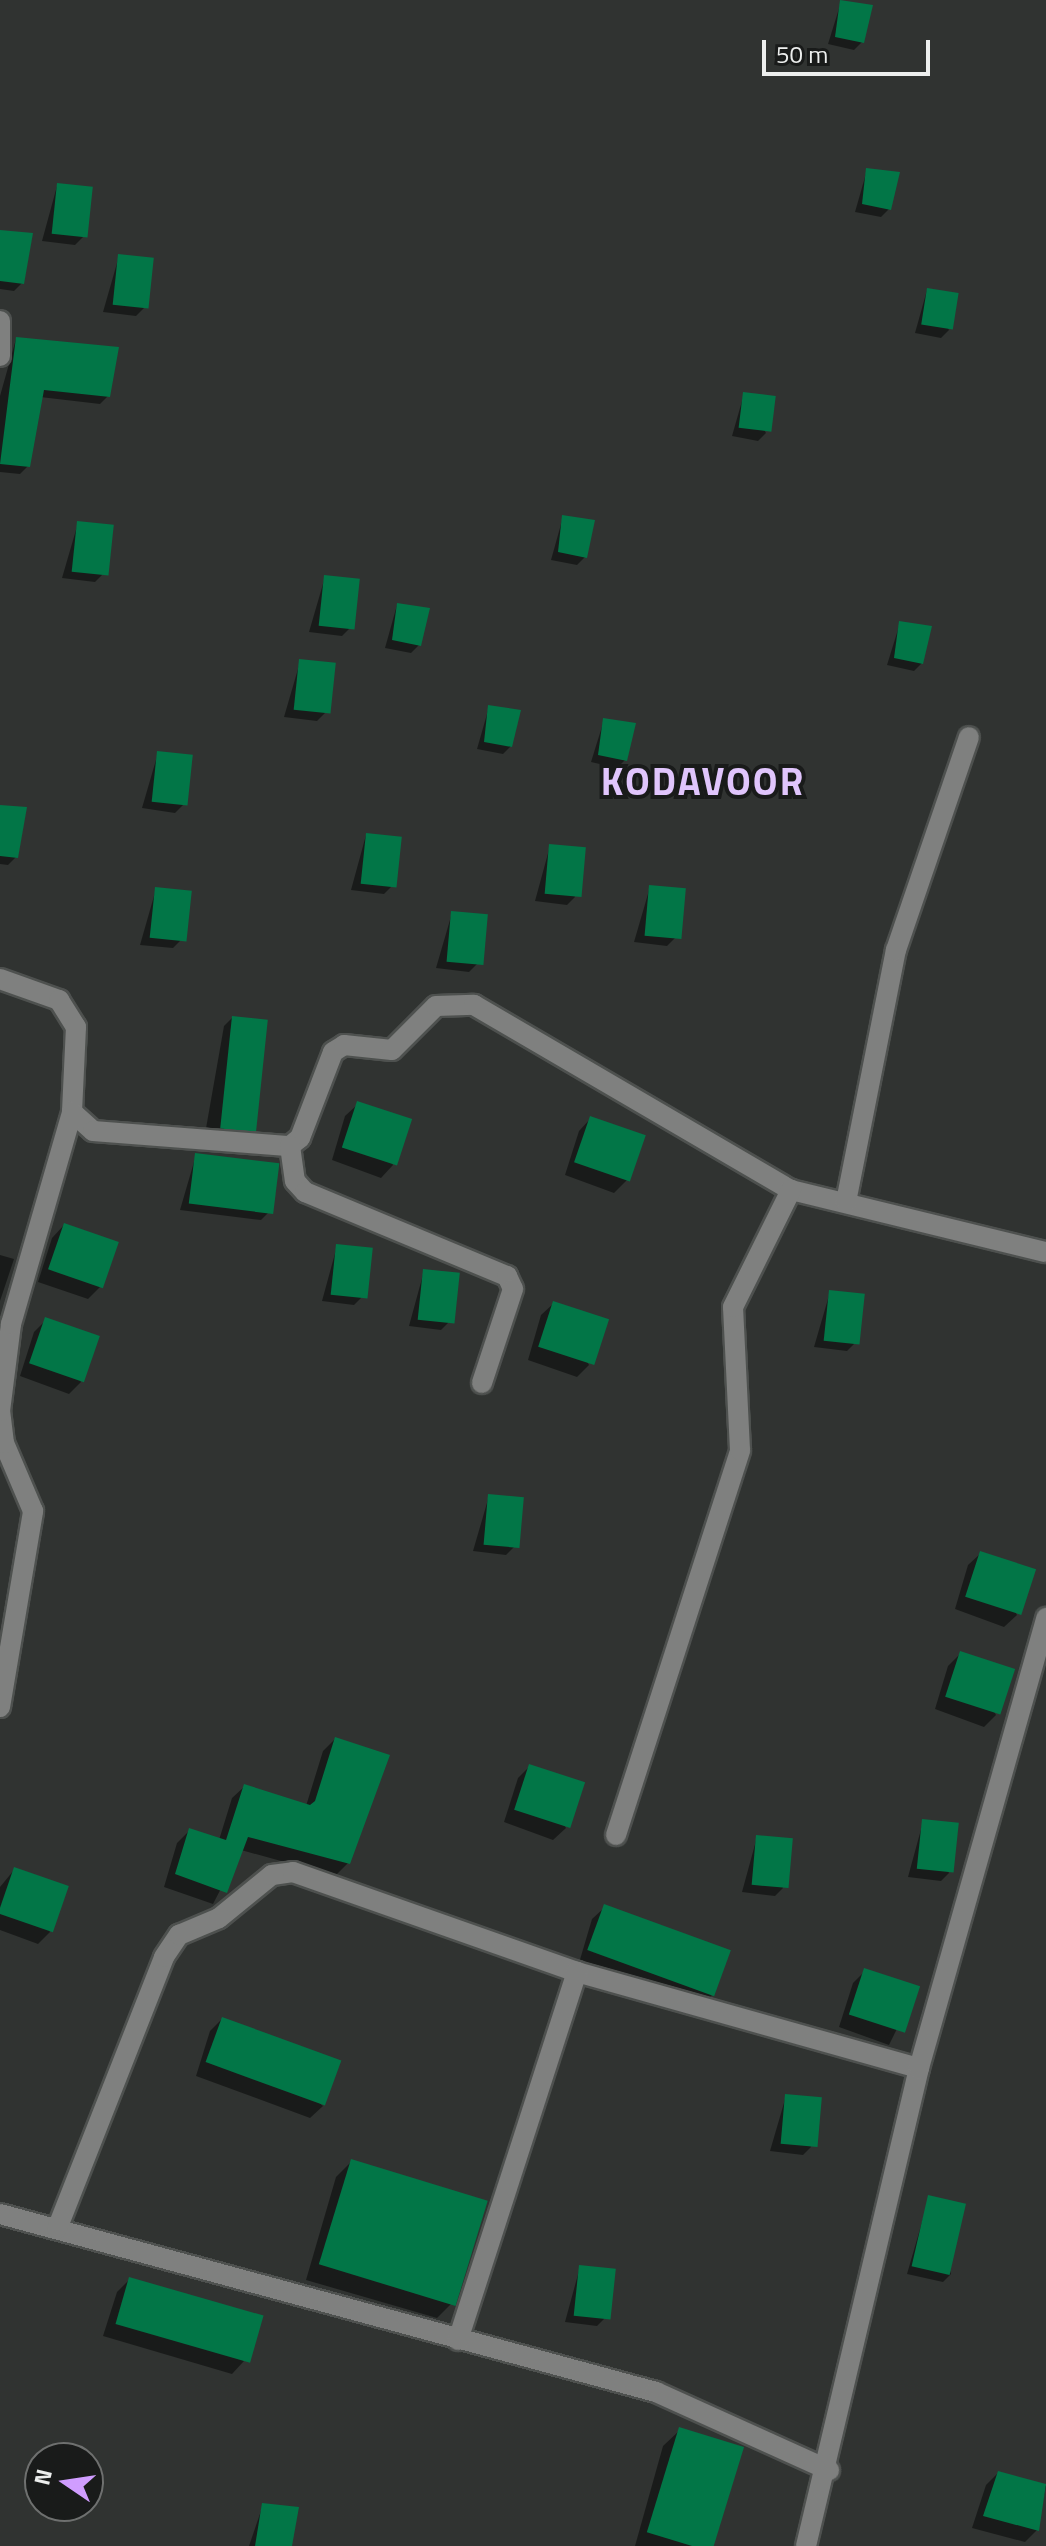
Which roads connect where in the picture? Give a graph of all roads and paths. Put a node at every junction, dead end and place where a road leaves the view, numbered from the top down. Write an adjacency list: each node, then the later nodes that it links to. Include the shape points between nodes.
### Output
1 (0, 321): 2 (street)
2 (0, 356)
3 (969, 737): 8 (street, via 896,950)
4 (0, 979): 5 (street, via 59,1000 76,1027)
5 (72, 1112): 6 (street, via 93,1131); 12 (street, via 7,1353 4,1443 33,1511)
6 (290, 1146): 7 (street, via 300,1138 333,1052 344,1045 392,1050 436,1006 474,1005); 10 (street, via 295,1181 305,1192 507,1276 513,1289)
7 (791, 1190): 8 (street); 13 (street, via 733,1307 740,1450)
8 (846, 1202): 9 (street)
9 (1046, 1252)
10 (482, 1383)
11 (1046, 1618): 15 (street)
12 (0, 1707)
13 (616, 1835)
14 (577, 1972): 15 (street); 17 (street, via 293,1872 272,1875 219,1918 179,1935 164,1957); 18 (street)
15 (919, 2068): 19 (street)
16 (0, 2214): 17 (street)
17 (57, 2229): 18 (street)
18 (458, 2340): 19 (street, via 656,2392)
19 (829, 2470): 20 (street)
20 (806, 2546)

